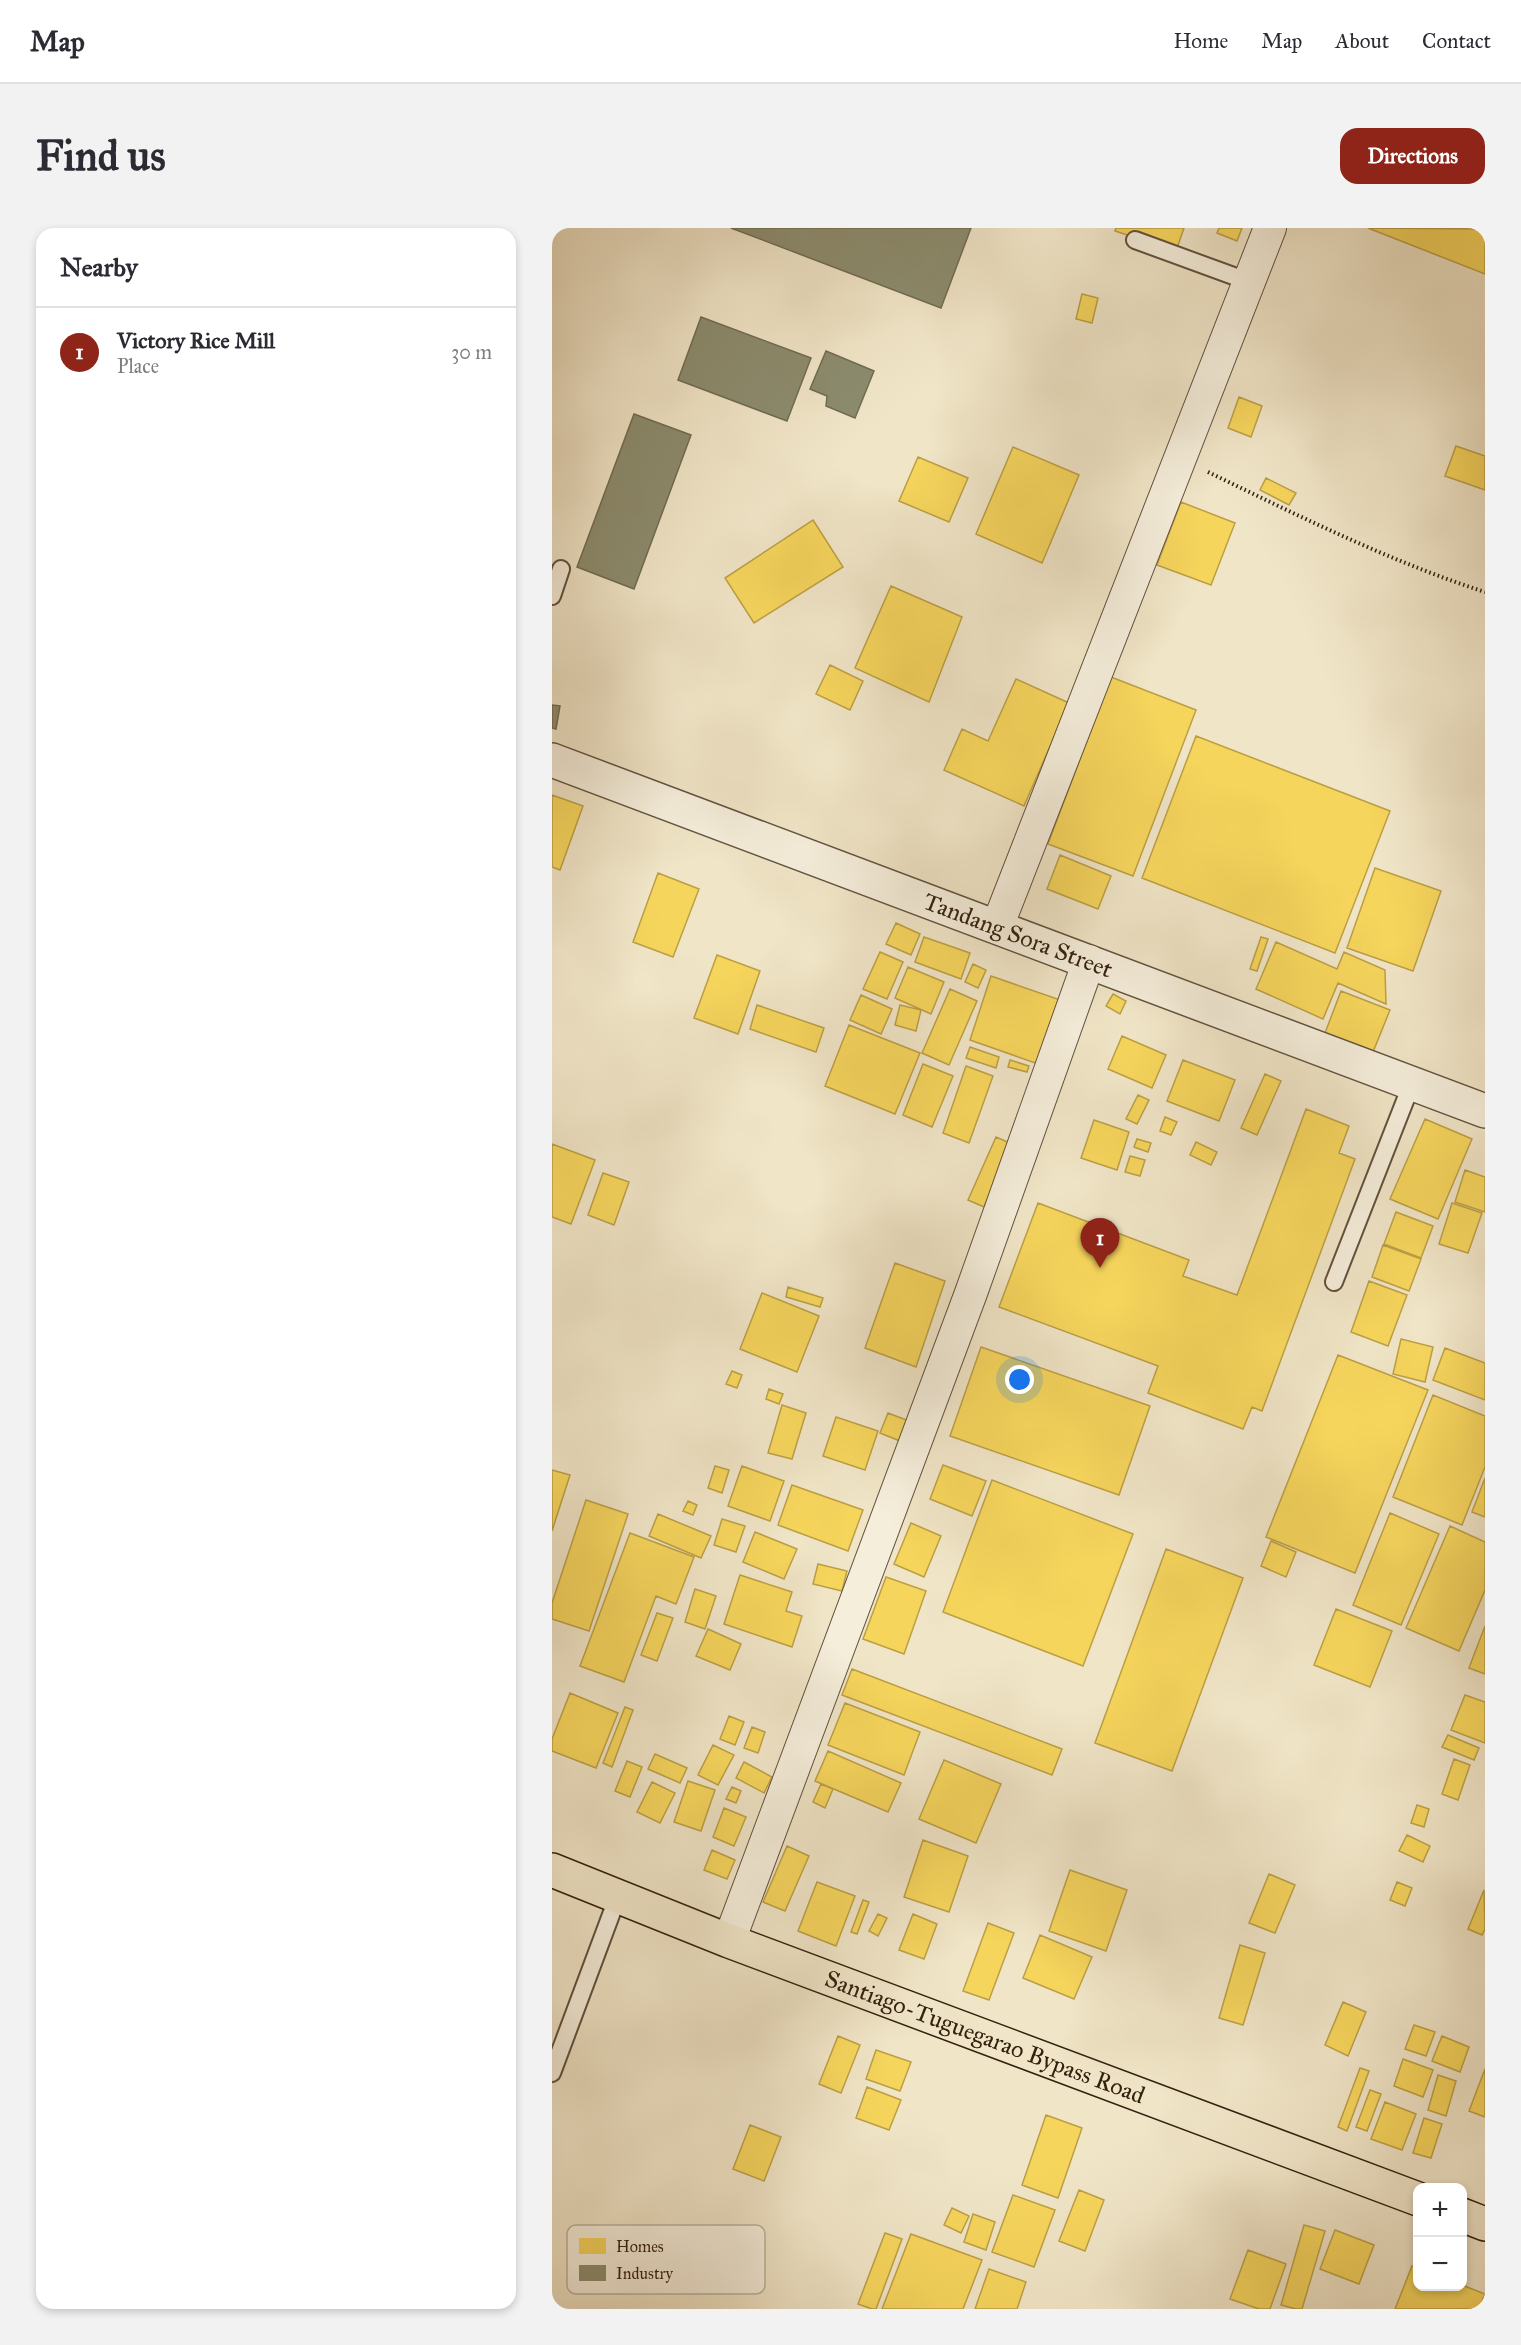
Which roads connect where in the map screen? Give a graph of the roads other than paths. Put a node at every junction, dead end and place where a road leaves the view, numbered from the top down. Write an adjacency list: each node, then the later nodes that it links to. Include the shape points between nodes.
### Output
1 (1270, 228): 3 (street)
2 (1135, 240): 3 (lane)
3 (1250, 282): 7 (street)
4 (561, 569): 5 (lane)
5 (552, 596)
6 (552, 760): 7 (street, Tandang Sora Street)
7 (997, 927): 8 (street, Tandang Sora Street)
8 (1089, 961): 9 (street, Tandang Sora Street); 14 (street, via 971,1293)
9 (1412, 1083): 10 (street, Tandang Sora Street); 11 (lane)
10 (1485, 1111)
11 (1334, 1282)
12 (552, 1870): 13 (highway, Santiago-Tuguegarao Bypass Road)
13 (618, 1896): 14 (highway, Santiago-Tuguegarao Bypass Road); 15 (lane)
14 (729, 1941): 16 (highway, Santiago-Tuguegarao Bypass Road)
15 (552, 2073)
16 (1413, 2197)
17 (1467, 2218): 18 (highway)
18 (1485, 2224)

